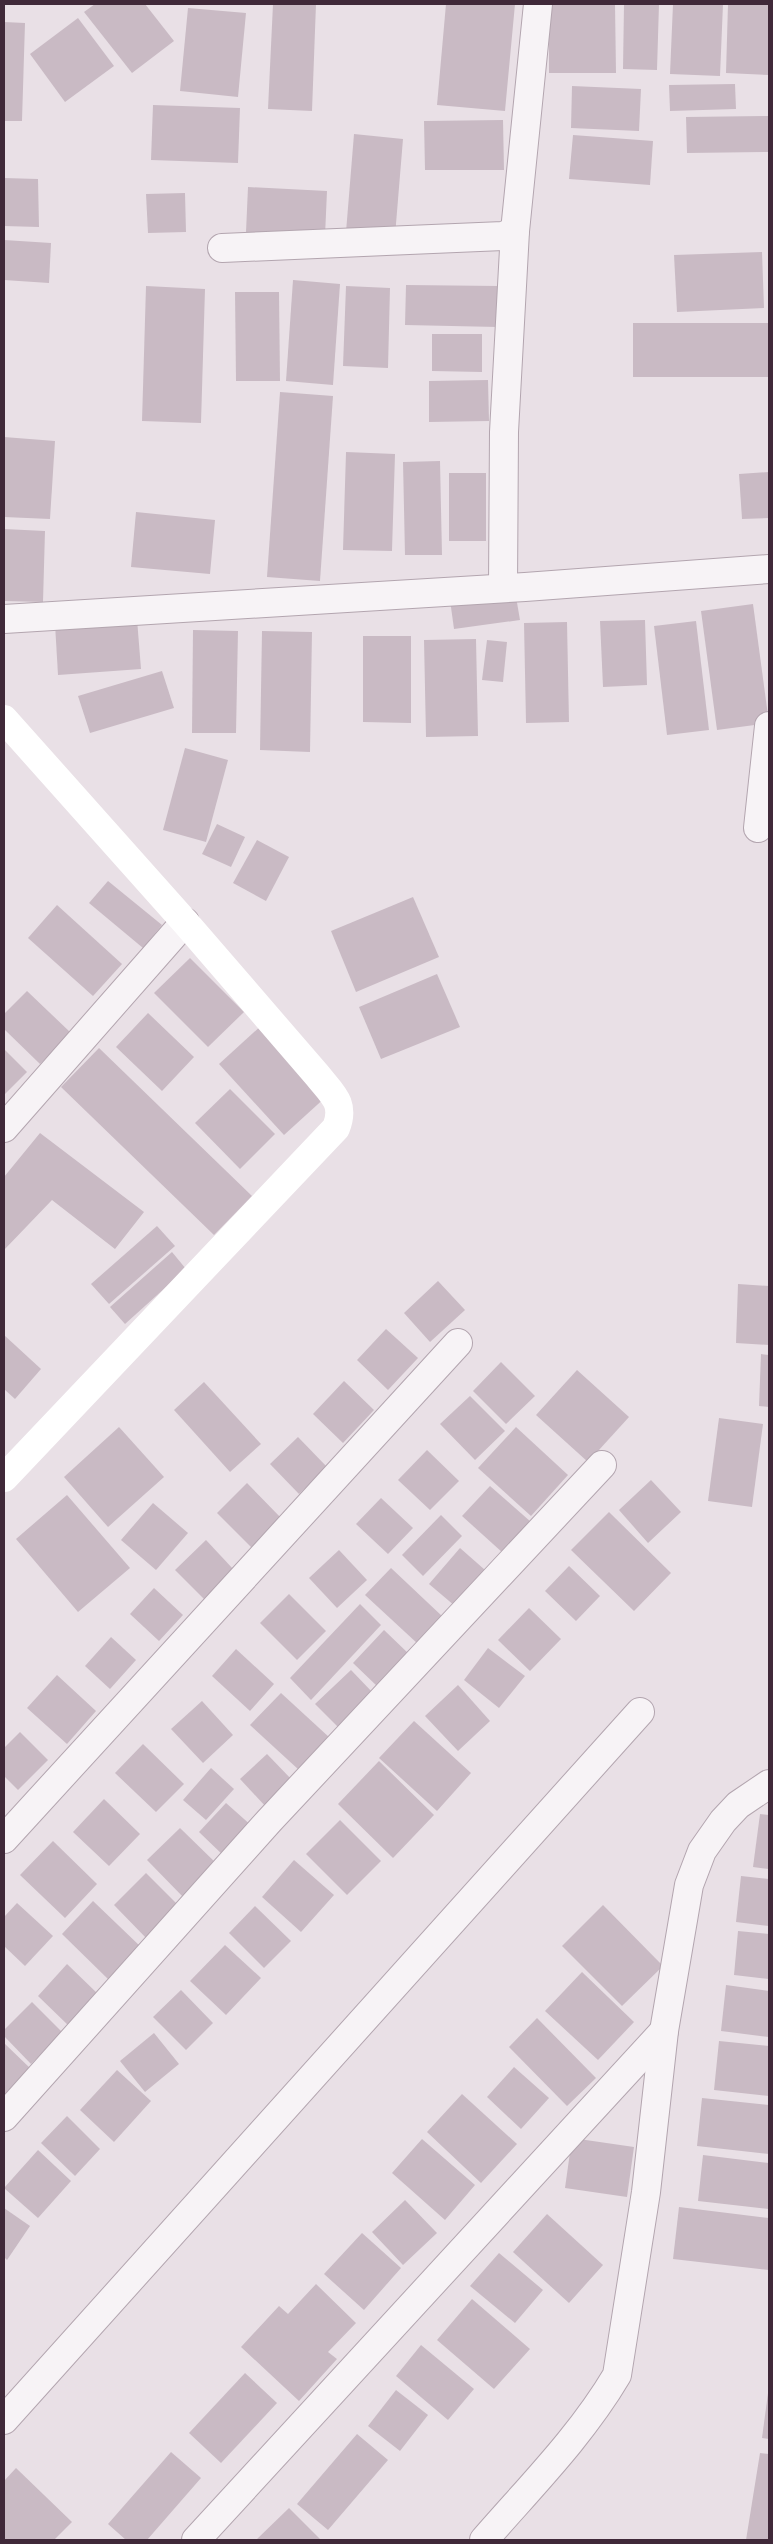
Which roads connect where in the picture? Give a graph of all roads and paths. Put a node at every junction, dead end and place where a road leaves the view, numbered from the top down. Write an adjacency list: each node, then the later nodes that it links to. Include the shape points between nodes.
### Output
1 (538, 4): 2 (street)
2 (515, 231): 3 (street, via 503,236); 5 (street, via 504,432)
3 (222, 248)
4 (769, 568): 5 (street)
5 (503, 588): 6 (street)
6 (4, 619)
7 (4, 719): 10 (street)
8 (769, 726): 9 (street)
9 (758, 828)
10 (185, 922): 11 (street); 14 (street, via 338,1101 340,1117 336,1128)
11 (4, 1128)
12 (458, 1343): 17 (street)
13 (602, 1465): 19 (street, via 269,1821)
14 (4, 1478)
15 (640, 1712): 20 (street)
16 (769, 1784): 18 (street, via 738,1805 702,1851 689,1885)
17 (4, 1839)
18 (664, 2031): 21 (street); 22 (street, via 646,2192 617,2375 580,2429)
19 (4, 2117)
20 (4, 2420)
21 (196, 2540)
22 (484, 2540)

